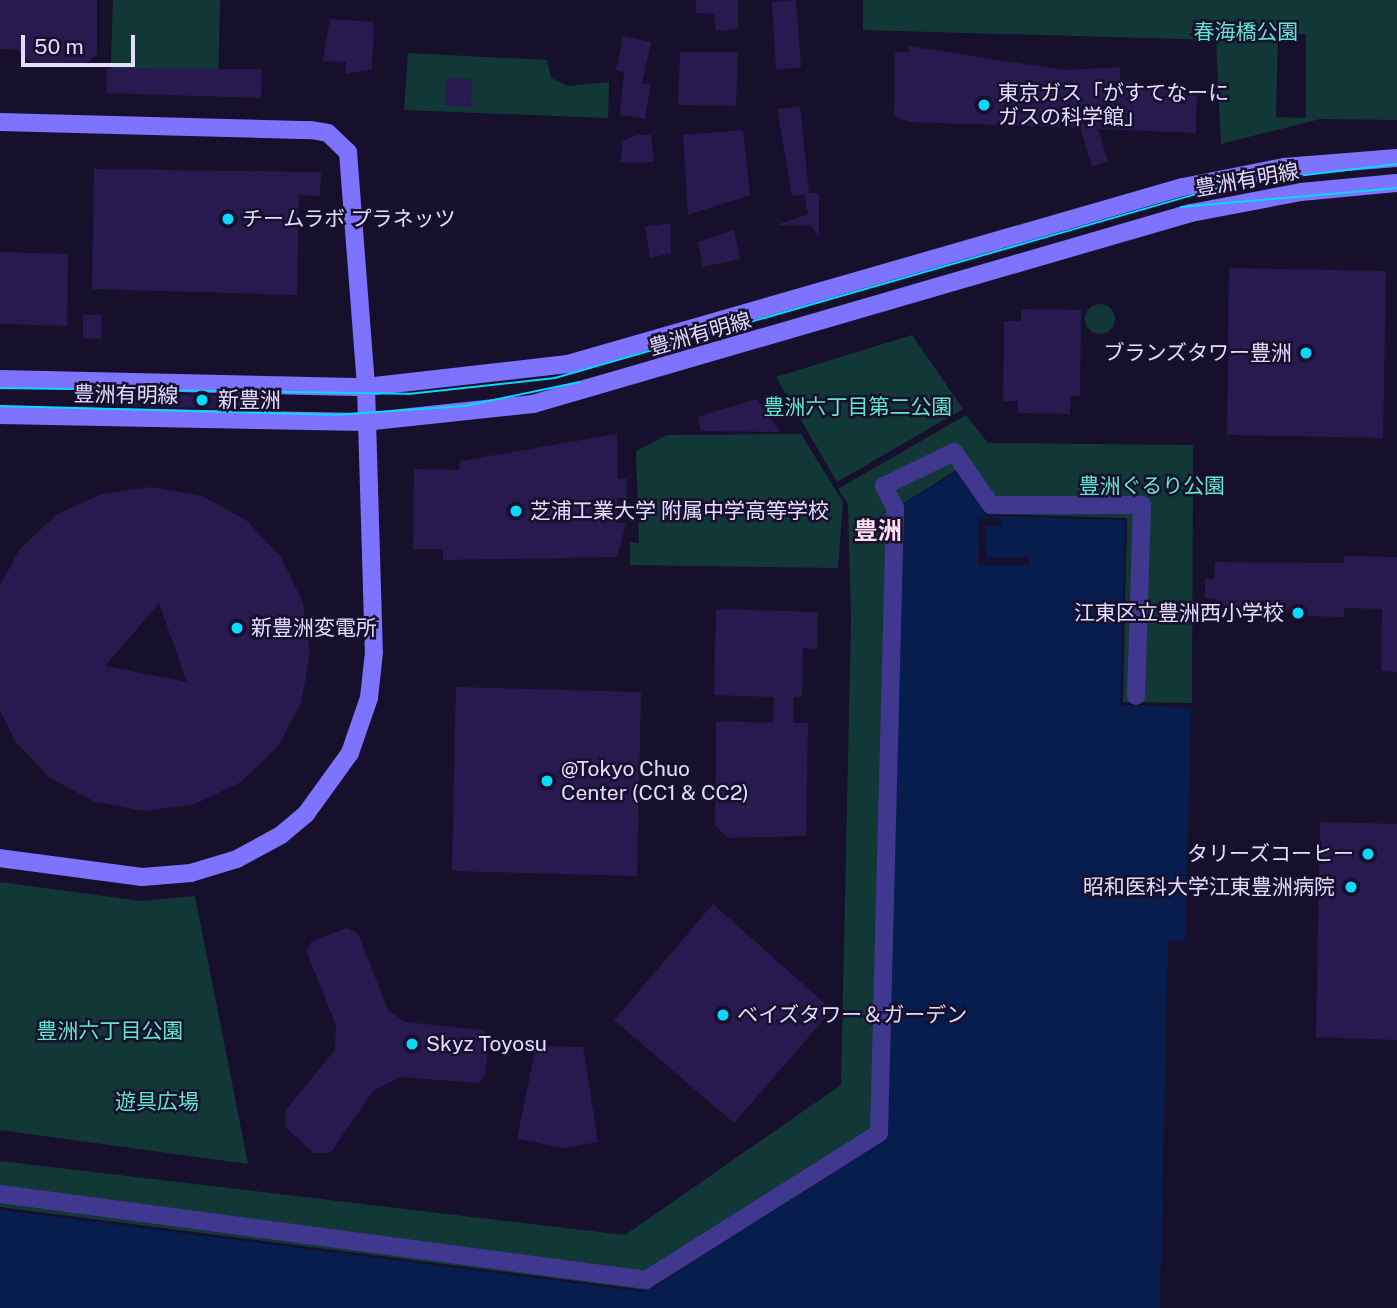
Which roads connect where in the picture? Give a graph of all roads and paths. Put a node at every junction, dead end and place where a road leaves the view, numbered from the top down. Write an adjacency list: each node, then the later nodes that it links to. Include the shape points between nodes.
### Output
1 (0, 122): 5 (main road, via 311,130 340,141 352,164)
2 (1397, 158): 5 (main road, 豊洲有明線, via 1284,167 1183,187 568,364)
3 (1397, 183): 7 (main road, 豊洲有明線, via 1288,194 1191,214 533,404)
4 (0, 379): 5 (main road, 豊洲有明線)
5 (366, 387): 7 (main road)
6 (0, 415): 7 (main road, 豊洲有明線)
7 (364, 422): 9 (main road, via 374,652 361,728 337,777 281,835 237,859 191,873 142,877)
8 (1136, 696): 10 (street, via 1142,505 991,505 954,452 884,486 895,508 879,1133 646,1280)
9 (0, 858)
10 (0, 1194)

